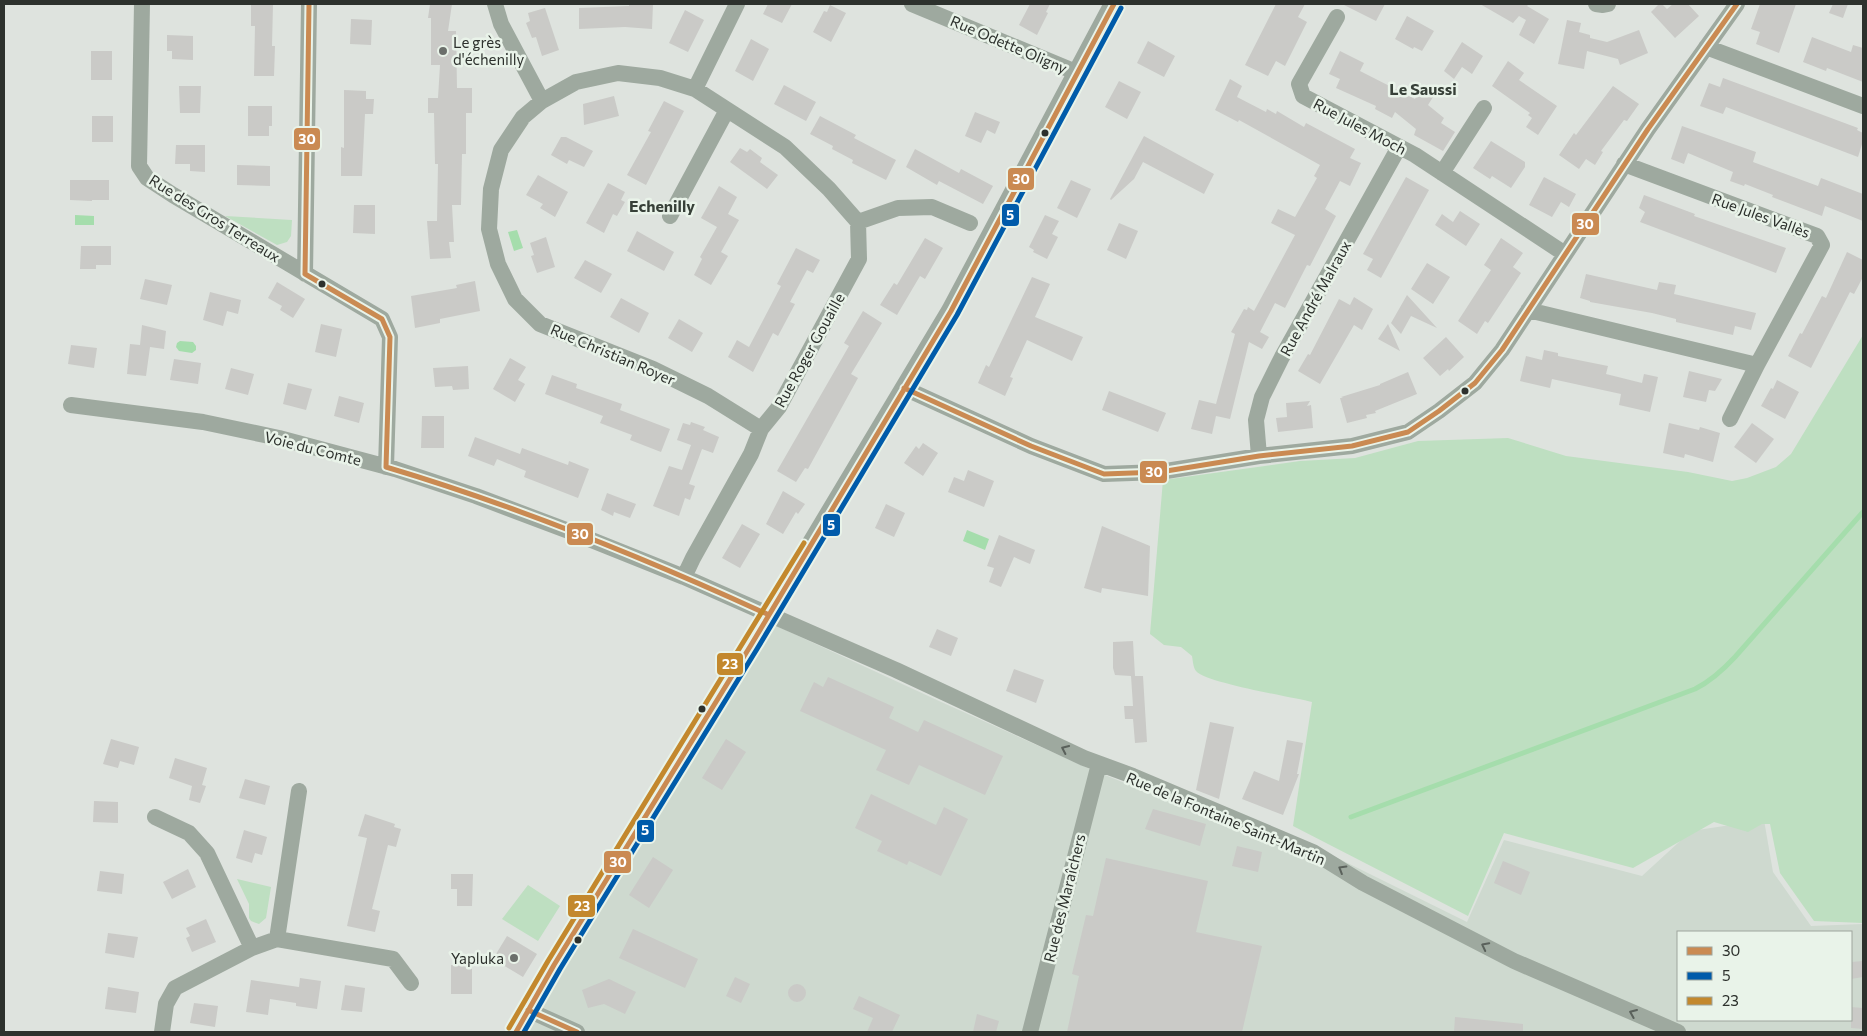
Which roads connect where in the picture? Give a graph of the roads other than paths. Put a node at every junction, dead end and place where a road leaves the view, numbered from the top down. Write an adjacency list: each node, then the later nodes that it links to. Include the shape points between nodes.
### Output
1 (142, 4): 25 (street, Rue des Gros Terreaux, via 139,166 147,178)
2 (309, 4): 25 (street)
3 (495, 4): 14 (street, via 501,24)
4 (737, 4): 13 (street)
5 (912, 4): 12 (street, Rue Odette Oligny)
6 (1114, 4): 12 (street)
7 (1596, 4): 8 (street)
8 (1608, 4)
9 (1737, 4): 11 (street)
10 (1336, 17): 18 (street, Rue Jules Moch, via 1299,84 1302,96)
11 (1706, 47): 15 (street); 19 (street)
12 (1078, 73): 28 (street, via 951,311)
13 (695, 89): 14 (street, Rue Christian Royer, via 660,78 618,73 576,82); 17 (street, Rue Christian Royer)
14 (542, 101): 31 (street, Rue Christian Royer, via 523,117 501,150 491,189 489,229 498,264 515,299 540,324 661,373 708,396)
15 (1863, 106)
16 (1484, 108): 20 (street)
17 (727, 110): 21 (street); 22 (street, Rue Christian Royer, via 785,147)
18 (1399, 147): 20 (street, Rue Jules Moch); 32 (street, Rue André Malraux, via 1262,397 1256,420)
19 (1624, 164): 24 (street); 27 (street, Rue Jules Vallès, via 1818,236 1822,245)
20 (1442, 173): 24 (street, Rue Jules Moch)
21 (670, 216)
22 (858, 222): 23 (street, via 898,208 932,207); 31 (street, Rue Roger Gouaille, via 860,259 779,407)
23 (970, 223)
24 (1565, 254): 26 (street)
25 (305, 274): 33 (street, Rue des Gros Terreaux, via 382,319 390,337)
26 (1528, 310): 27 (street); 32 (street, via 1475,383 1408,432 1352,446)
27 (1757, 365): 30 (street, Rue Jules Vallès)
28 (904, 388): 32 (street, via 1031,446 1104,474 1160,472); 35 (street)
29 (71, 405): 33 (street, Voie du Comte, via 203,422 279,438)
30 (1730, 419)
31 (761, 429): 34 (street, Rue Roger Gouaille, via 751,454)
32 (1259, 456)
33 (386, 467): 34 (street, Voie du Comte, via 476,496)
34 (684, 577): 35 (street, Voie du Comte)
35 (769, 615): 36 (street, Rue de la Fontaine Saint-Martin, one-way to 35); 42 (street)
36 (1099, 764): 46 (street, Rue des Maraîchers); 47 (street, Rue de la Fontaine Saint-Martin, one-way to 36, via 1514,961 1363,883 1312,852)
37 (299, 791): 39 (street)
38 (155, 817): 40 (street, via 189,832 207,853)
39 (277, 939): 40 (street); 41 (street, via 393,959)
40 (252, 948): 43 (street, via 175,988 166,1004)
41 (411, 983)
42 (528, 1010): 44 (street); 45 (street)
43 (162, 1032)
44 (516, 1032)
45 (577, 1032)
46 (1030, 1032)
47 (1678, 1032)

